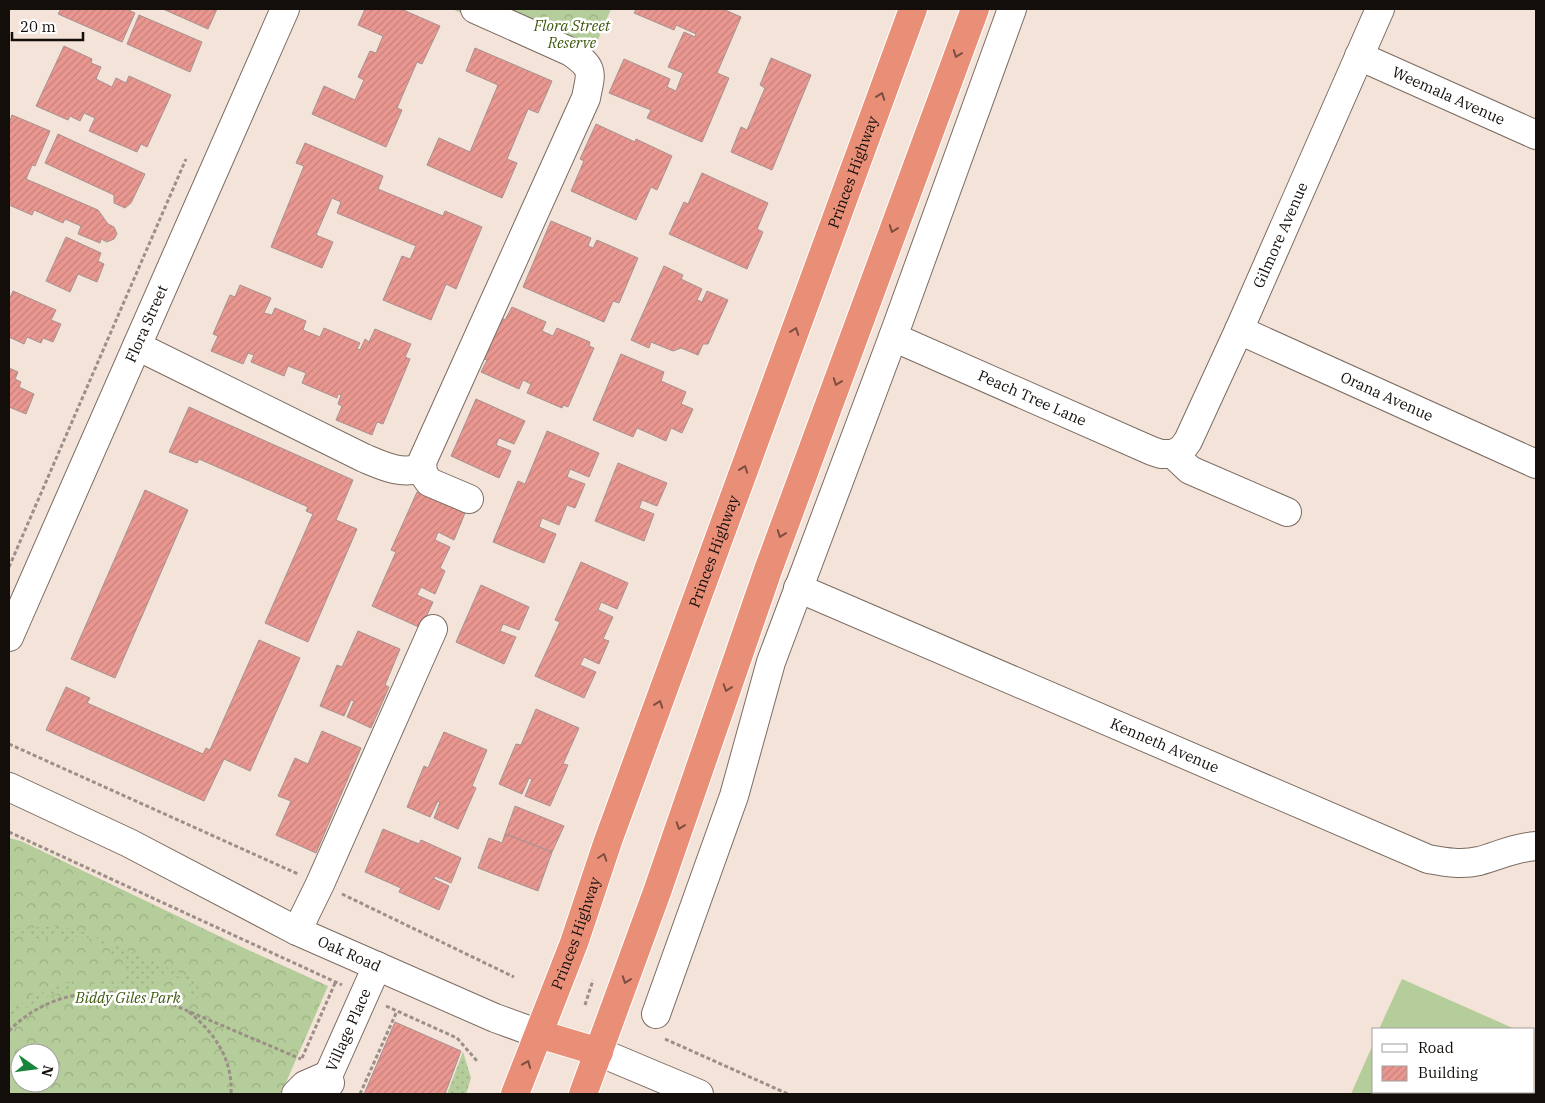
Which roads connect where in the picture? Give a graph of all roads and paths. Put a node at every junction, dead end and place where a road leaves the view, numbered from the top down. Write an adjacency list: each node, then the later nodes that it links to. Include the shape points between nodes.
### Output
1 (285, 9): 12 (street, Flora Street)
2 (475, 9): 15 (street, via 572,52 584,60 591,74 586,98)
3 (913, 9): 40 (highway, Princes Highway, one-way to 3)
4 (975, 9): 41 (highway, one-way to 41, via 768,570)
5 (1012, 9): 11 (street)
6 (1380, 9): 7 (street, Gilmore Avenue)
7 (1360, 56): 8 (street, Weemala Avenue); 10 (street, Gilmore Avenue)
8 (1536, 135)
9 (186, 159): 18 (path, Flora Street)
10 (1239, 330): 13 (street, Gilmore Avenue, via 1188,441); 14 (street, Orana Avenue)
11 (893, 337): 13 (street, Peach Tree Lane, via 1152,451); 19 (street)
12 (137, 346): 15 (street, via 372,462 407,472); 21 (street, Flora Street)
13 (1173, 454): 17 (street, via 1190,470)
14 (1536, 464)
15 (421, 468): 16 (street, via 429,482)
16 (469, 500)
17 (1287, 512)
18 (9, 567)
19 (798, 588): 25 (street, Kenneth Avenue, via 1428,859 1455,864); 38 (street, via 771,662 734,796)
20 (433, 629): 26 (street)
21 (9, 637)
22 (9, 744): 26 (path)
23 (9, 787): 27 (street, Oak Road, via 129,843)
24 (9, 832): 31 (path, Oak Road)
25 (1536, 846)
26 (320, 884): 27 (street); 29 (path)
27 (297, 931): 28 (street, Oak Road)
28 (377, 966): 34 (street, Village Place); 40 (street, Oak Road)
29 (514, 977)
30 (593, 980): 35 (path)
31 (336, 981): 34 (path, Oak Road); 42 (path)
32 (92, 988): 33 (path)
33 (92, 994): 36 (path, via 155,998); 39 (path, via 55,1000 27,1015)
34 (364, 996): 37 (path, Oak Road); 45 (street, Village Place)
35 (585, 1005)
36 (186, 1010): 42 (path); 46 (path, via 203,1023 222,1049 228,1064)
37 (397, 1011): 43 (path, Oak Road, via 457,1038); 47 (path)
38 (659, 1026): 51 (path)
39 (9, 1031)
40 (539, 1034): 41 (highway, Oak Road); 48 (highway, Princes Highway, one-way to 40)
41 (599, 1052): 49 (highway); 50 (street, Oak Road)
42 (301, 1059): 44 (path)
43 (477, 1061)
44 (296, 1081): 45 (street)
45 (327, 1088)
46 (232, 1094)
47 (360, 1094)
48 (515, 1094)
49 (583, 1094)
50 (699, 1094)
51 (788, 1094)

